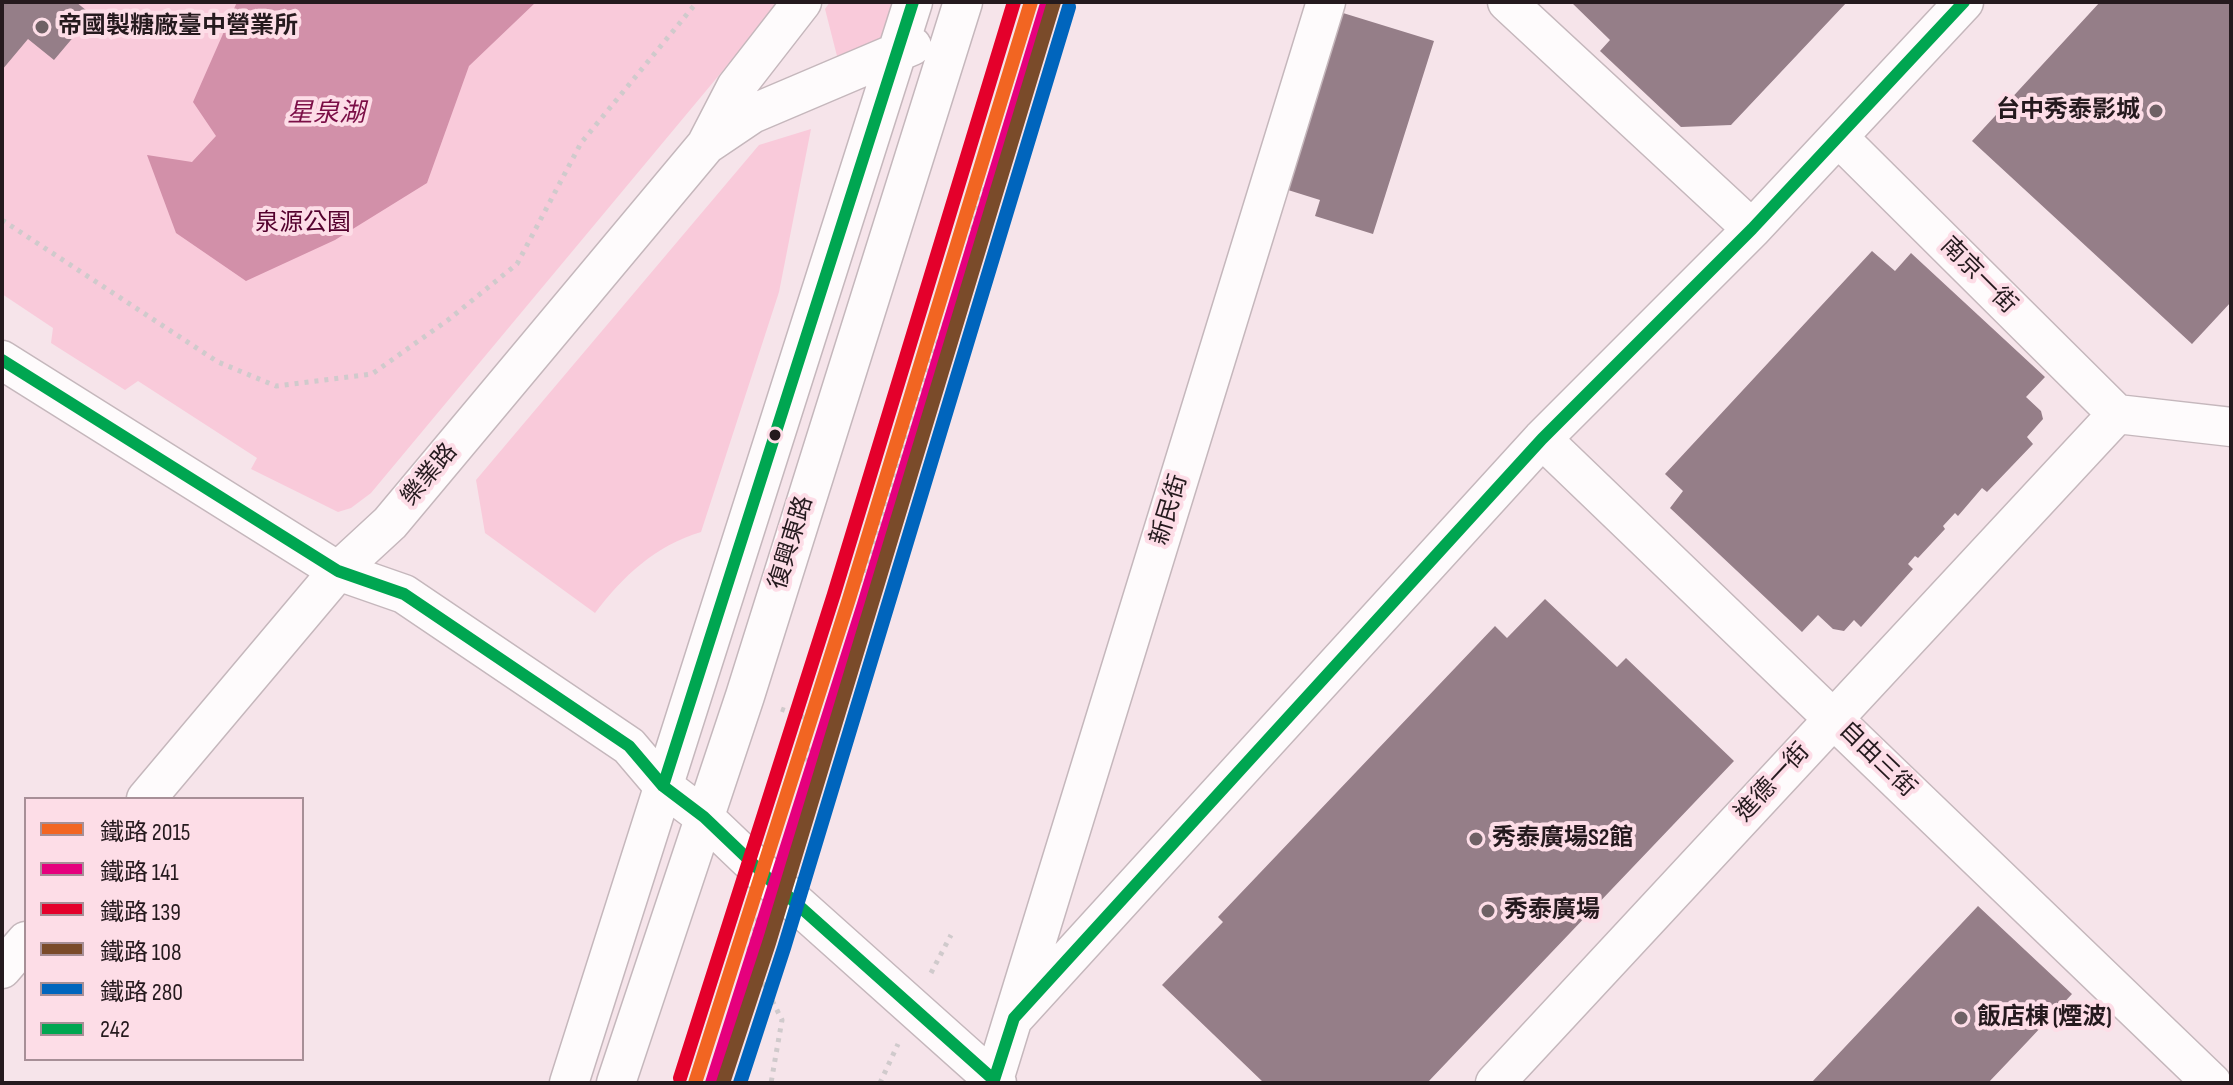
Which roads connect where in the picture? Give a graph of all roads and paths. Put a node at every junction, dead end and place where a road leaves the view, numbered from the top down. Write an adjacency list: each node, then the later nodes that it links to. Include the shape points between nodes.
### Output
1 (697, 2): 12 (path, via 581,143 517,264 372,374 276,386 218,362)
2 (802, 2): 11 (street, 樂業路, via 736,87)
3 (913, 2): 9 (street, 復興東路)
4 (1052, 2): 23 (path, via 1008,136 980,200 958,287 913,410 864,572 806,718 805,817)
5 (1326, 2): 26 (street, 新民街)
6 (1507, 2): 13 (street)
7 (1964, 2): 10 (street)
8 (959, 14): 9 (street, 樂業路); 22 (street, 復興東路)
9 (898, 53): 11 (street, 樂業路, via 752,114); 20 (street, 復興東路)
10 (1838, 137): 13 (street); 15 (street, 南京一街)
11 (706, 145): 18 (street, 樂業路, via 390,523)
12 (2, 220)
13 (1752, 229): 17 (street)
14 (2, 360): 18 (street)
15 (2117, 414): 16 (street); 19 (street, 進德一街)
16 (2231, 427)
17 (1542, 439): 19 (street, 自由三街); 26 (street)
18 (338, 571): 20 (street, via 404,594 629,746); 21 (street, 樂業路)
19 (1833, 718): 31 (street, 進德一街); 32 (street, 自由三街)
20 (663, 786): 22 (street); 28 (street, 復興東路)
21 (148, 797)
22 (704, 817): 23 (street); 29 (street, 復興東路)
23 (770, 880): 27 (street); 30 (path, via 748,953 782,1020)
24 (24, 943): 25 (street)
25 (2, 969)
26 (1014, 1018): 27 (street, 新民街)
27 (995, 1082)
28 (569, 1083)
29 (616, 1083)
30 (771, 1083)
31 (1495, 1083)
32 (2212, 1083)

